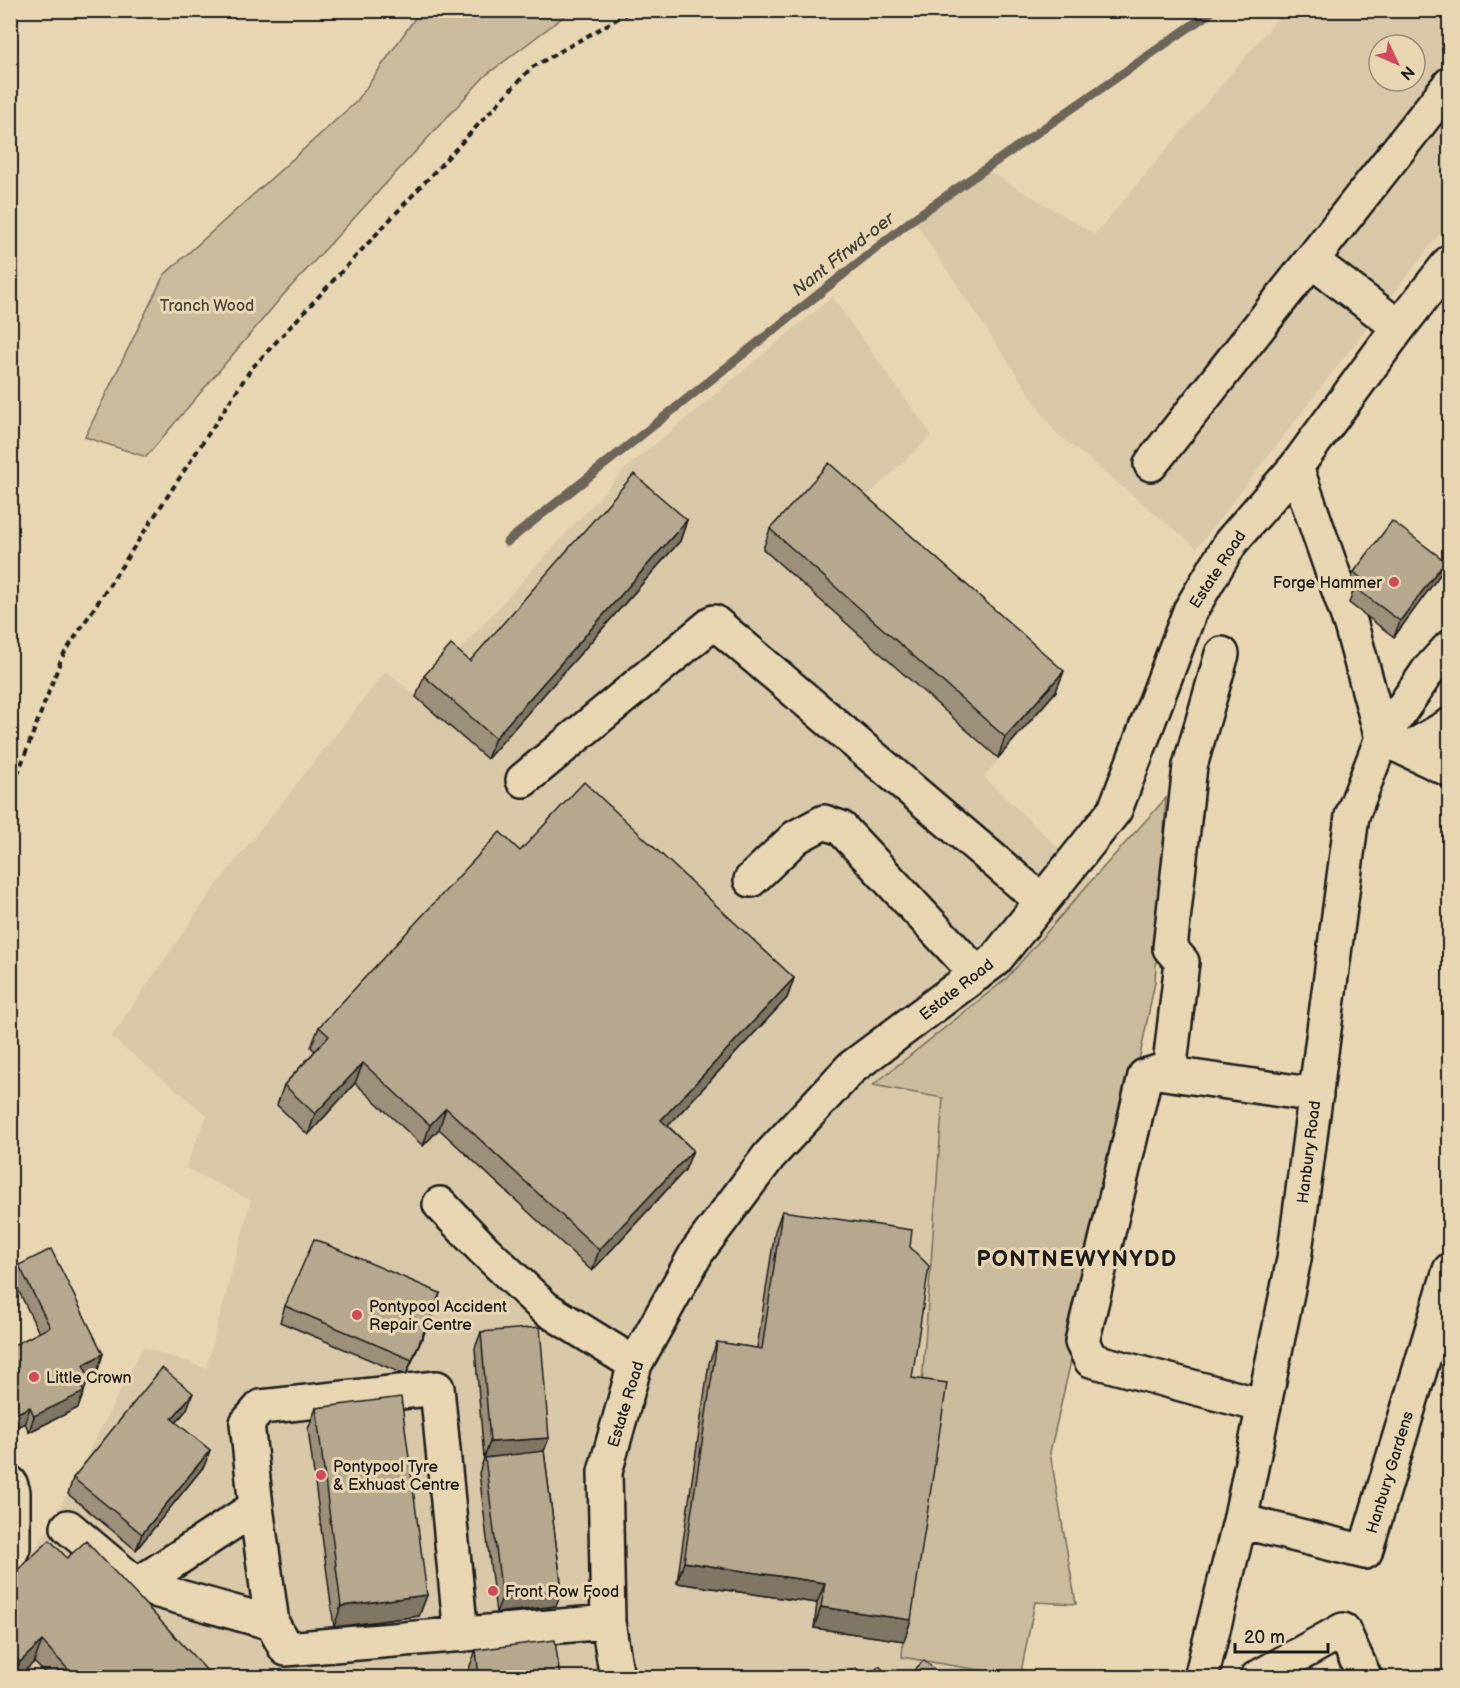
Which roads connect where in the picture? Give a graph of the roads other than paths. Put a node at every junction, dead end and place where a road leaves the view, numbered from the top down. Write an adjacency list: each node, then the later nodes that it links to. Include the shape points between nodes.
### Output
1 (1449, 84): 2 (street)
2 (1312, 261): 4 (street); 5 (street)
3 (1449, 262): 4 (street, Estate Road)
4 (1399, 327): 6 (street, Estate Road)
5 (1151, 464)
6 (1296, 467): 10 (street); 14 (street, Estate Road, via 1231,542 1190,611 1115,810)
7 (1449, 647): 10 (street, Hanbury Road, via 1428,671)
8 (1222, 654): 16 (street, via 1190,766 1170,948 1182,962)
9 (1449, 725): 10 (street)
10 (1395, 744): 11 (street); 17 (street, Hanbury Road, via 1352,816)
11 (1449, 770)
12 (523, 780): 14 (street, via 714,622)
13 (752, 880): 15 (street, via 796,837 824,822 840,828)
14 (1042, 901): 15 (street, Estate Road, via 995,960)
15 (977, 974): 20 (street, Estate Road, via 851,1068 769,1156 697,1252)
16 (1169, 1073): 17 (street); 21 (street, via 1145,1076 1082,1342 1091,1360)
17 (1316, 1095): 21 (street, Hanbury Road, via 1294,1258)
18 (440, 1204): 20 (street, via 545,1308)
19 (1449, 1270): 24 (street, Hanbury Gardens, via 1365,1551)
20 (635, 1364): 28 (street, Estate Road, via 605,1472)
21 (1264, 1406): 24 (street, Hanbury Road)
22 (10, 1483): 26 (street, via 14,1492)
23 (256, 1507): 27 (street); 29 (street); 30 (street, via 247,1423 261,1407 437,1388)
24 (1240, 1521): 32 (street, Hanbury Road)
25 (68, 1527): 27 (street)
26 (10, 1554)
27 (137, 1585): 29 (street)
28 (608, 1622): 30 (street); 31 (street, Estate Road)
29 (272, 1623): 30 (street, via 286,1649)
30 (461, 1635)
31 (617, 1677)
32 (1201, 1677)
33 (1257, 1677): 34 (street, via 1343,1630)
34 (1365, 1677)

